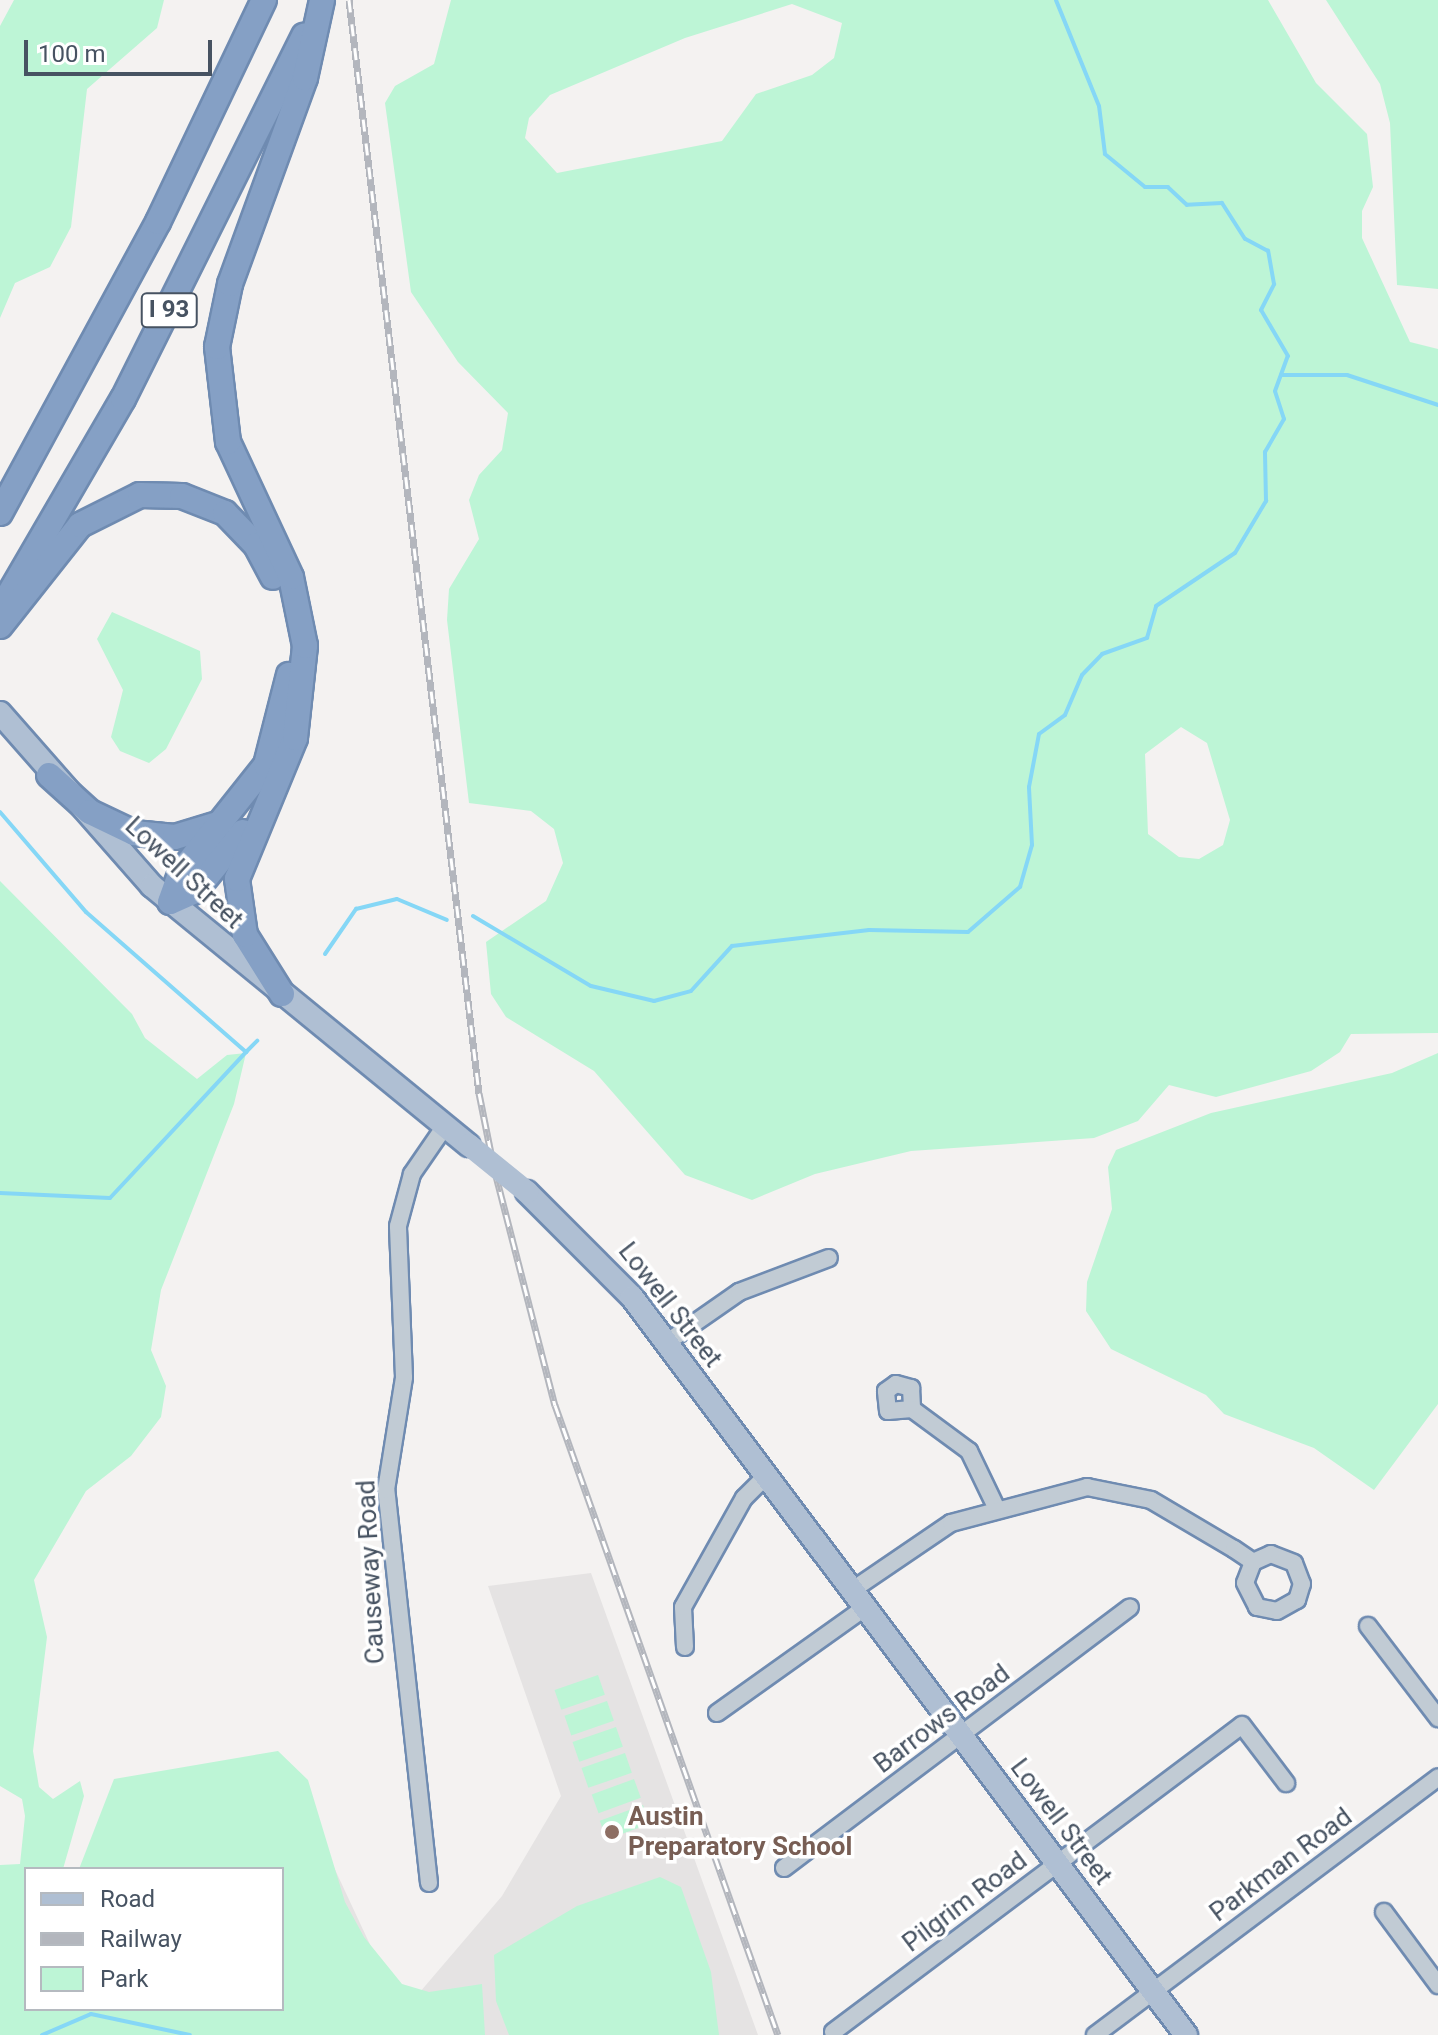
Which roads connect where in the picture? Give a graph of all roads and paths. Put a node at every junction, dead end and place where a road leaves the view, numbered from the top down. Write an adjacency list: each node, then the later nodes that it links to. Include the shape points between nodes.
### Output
1 (264, 0): 3 (highway, I 93, via 158,222)
2 (321, 0): 4 (highway, I 93, via 123,399); 8 (highway, via 305,78 230,284 217,347 228,442 291,577 305,646 298,725)
3 (0, 513)
4 (0, 610)
5 (0, 626): 9 (highway, via 69,536 120,501 182,496 234,520 272,575 289,667 272,752)
6 (0, 713): 7 (main road, Lowell Street)
7 (49, 775): 9 (highway, via 90,812 146,836 200,832); 10 (main road, Lowell Street)
8 (266, 801): 10 (highway, via 203,883); 11 (highway, via 243,851 237,893 250,946)
9 (233, 815): 10 (highway, via 181,872)
10 (170, 902): 11 (main road, Lowell Street)
11 (282, 994): 12 (main road, Lowell Street)
12 (445, 1126): 14 (main road, Lowell Street, bridge, via 601,1260); 30 (street, Causeway Road, via 412,1174 398,1226 404,1377 386,1490)
13 (829, 1258): 14 (street, via 739,1292)
14 (666, 1343): 16 (main road, Lowell Street)
15 (912, 1409): 17 (street, via 969,1451)
16 (765, 1477): 19 (main road, Lowell Street); 22 (street, via 744,1498 683,1607)
17 (996, 1507): 18 (street, via 1074,1488 1128,1491); 19 (street, via 931,1532)
18 (1253, 1562)
19 (857, 1600): 23 (street); 25 (main road, Lowell Street)
20 (1130, 1607): 25 (street, Barrows Road)
21 (1368, 1626): 24 (street)
22 (685, 1647)
23 (717, 1713)
24 (1438, 1718)
25 (960, 1735): 28 (main road, Lowell Street); 29 (street, Barrows Road)
26 (1438, 1777): 33 (street, Parkman Road)
27 (1286, 1783): 28 (street, Pilgrim Road, via 1242,1725)
28 (1056, 1864): 33 (main road, Lowell Street); 34 (street, Pilgrim Road)
29 (784, 1868)
30 (429, 1883)
31 (1384, 1912): 32 (street)
32 (1438, 1985)
33 (1153, 1991): 35 (street, Parkman Road); 36 (main road, Lowell Street)
34 (833, 2032)
35 (1095, 2035)
36 (1186, 2035)

